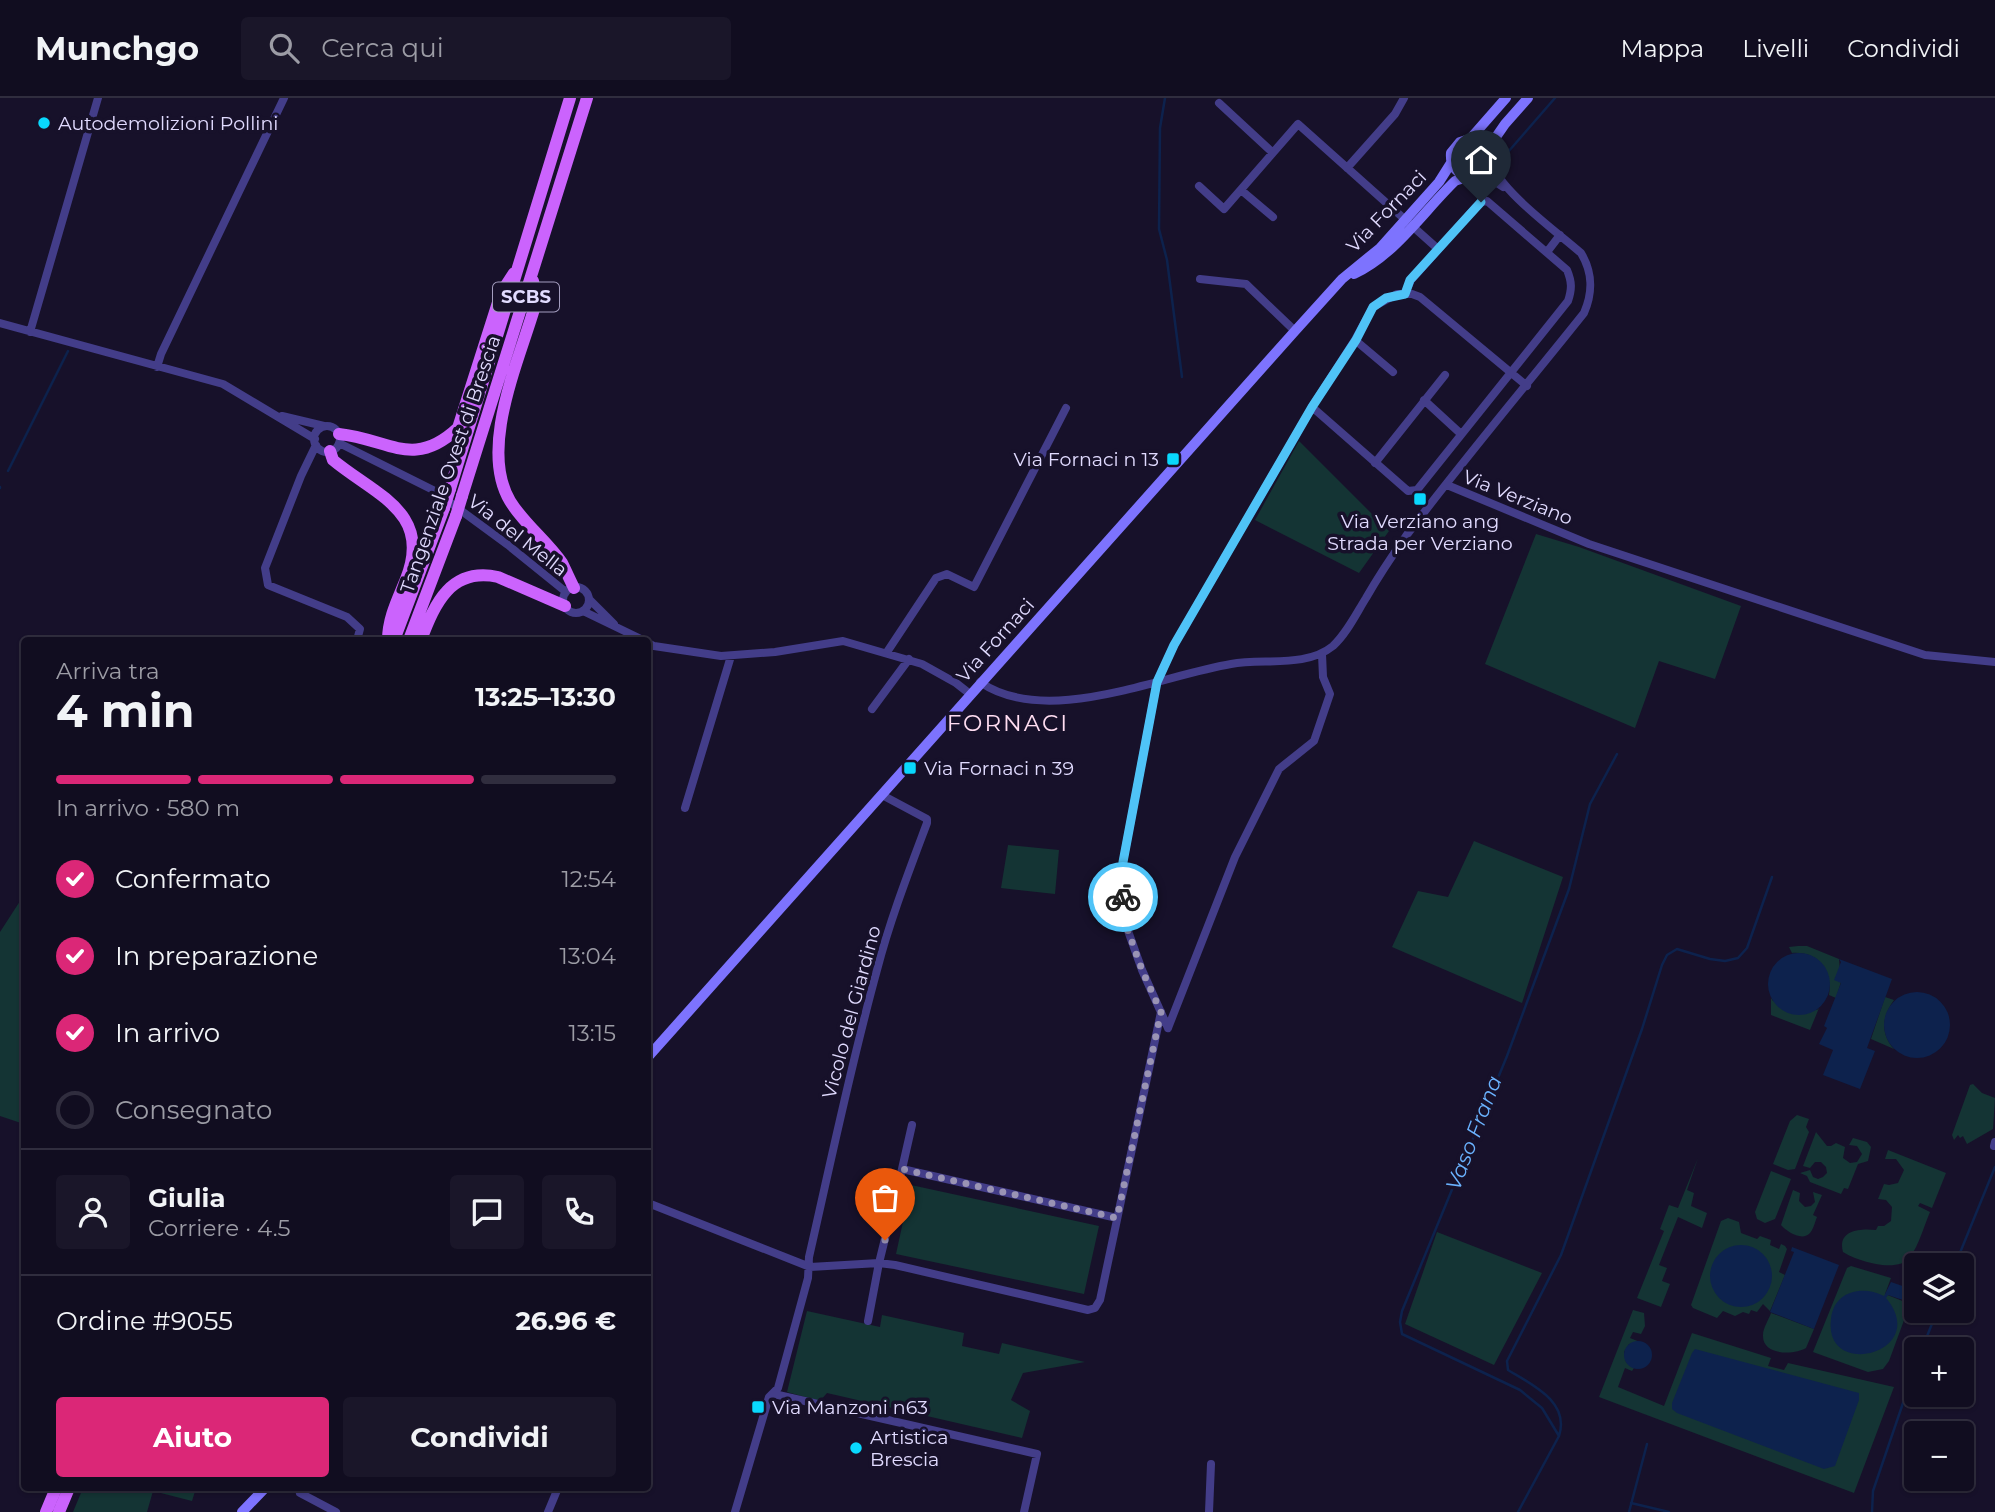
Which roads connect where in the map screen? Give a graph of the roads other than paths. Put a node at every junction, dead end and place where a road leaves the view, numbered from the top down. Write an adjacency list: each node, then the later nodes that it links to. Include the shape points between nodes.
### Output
1 (99, 98): 29 (street)
2 (284, 98): 32 (street)
3 (570, 98): 24 (main road, Tangenziale Ovest di Brescia / SCBS)
4 (587, 98): 25 (main road, Tangenziale Ovest di Brescia / SCBS)
5 (1404, 98): 13 (street)
6 (1506, 98): 9 (street, Via Fornaci)
7 (1528, 98): 11 (street, via 1505,124)
8 (1219, 103): 10 (street)
9 (1470, 139): 11 (street, via 1478,140); 12 (street, Via Fornaci, via 1455,146)
10 (1272, 152): 13 (street, via 1298,124); 17 (street)
11 (1488, 155): 14 (street); 18 (street, via 1499,178)
12 (1451, 163): 15 (street, Via Fornaci); 20 (street, Via Fornaci)
13 (1347, 168): 20 (street)
14 (1481, 173): 15 (street, Via Fornaci); 18 (street)
15 (1465, 176): 20 (street, Via Fornaci)
16 (1199, 186): 17 (street, via 1224,209)
17 (1241, 190): 19 (street)
18 (1514, 194): 21 (street)
19 (1273, 217)
20 (1409, 223): 22 (street); 30 (street, Via Fornaci, via 1342,279)
21 (1560, 234): 23 (street); 36 (street, via 1589,266 1588,303)
22 (1438, 249): 23 (street, via 1476,206 1487,201); 27 (street, via 1410,280)
23 (1547, 252): 34 (street, via 1567,270 1571,280 1568,301)
24 (521, 265): 43 (main road, via 501,293 469,398 453,433 435,445 411,450 359,436); 52 (main road, Tangenziale Ovest di Brescia / SCBS, bridge, via 444,508)
25 (532, 278): 46 (main road, via 534,310 501,419 498,460 510,501 561,562); 53 (main road, Tangenziale Ovest di Brescia / SCBS, bridge, via 456,516)
26 (1200, 279): 30 (street, via 1246,284)
27 (1405, 294): 31 (street, via 1373,307); 34 (street, via 1420,298)
28 (0, 323): 29 (street, Via del Mella)
29 (30, 331): 32 (street, Via del Mella)
30 (1295, 331): 62 (street, Via Fornaci)
31 (1356, 340): 33 (street); 38 (street)
32 (157, 367): 40 (street, Via del Mella, via 223,384)
33 (1393, 372)
34 (1509, 373): 36 (street); 42 (street)
35 (1445, 375): 37 (street)
36 (1527, 386): 45 (street)
37 (1424, 400): 42 (street); 44 (street)
38 (1312, 407): 44 (street); 63 (street)
39 (1066, 408): 57 (street, via 974,587 947,573 936,578)
40 (272, 413): 41 (street, Via del Mella); 43 (street, Via del Mella)
41 (324, 426): 43 (street, via 317,431); 43 (street, Via del Mella, via 333,428)
42 (1461, 434): 44 (street, via 1417,490 1408,491)
43 (327, 444): 46 (street, Via del Mella, via 433,490); 50 (street, via 301,476 265,568 268,585 347,617 360,629); 51 (main road, via 333,460 397,508 410,526 412,564 390,618)
44 (1375, 463)
45 (1447, 485): 58 (street, Via Verziano, via 1405,538 1348,628); 61 (street, Via Verziano, via 1601,548 1925,655)
46 (568, 595): 47 (street, Via del Mella, via 582,589); 48 (street, Via del Mella, via 571,611); 54 (main road, via 498,578 468,576 442,596)
47 (589, 599): 48 (street); 49 (street, Via del Mella)
48 (583, 611): 49 (street, Via del Mella)
49 (619, 629): 55 (street, Via del Mella)
50 (358, 637)
51 (388, 637)
52 (395, 637)
53 (409, 637)
54 (422, 637)
55 (635, 637)
56 (651, 645): 59 (street, Via del Mella)
57 (887, 653): 59 (street, Via del Mella, via 843,641); 60 (street, Via del Mella)
58 (1322, 654): 63 (street, via 1228,664); 68 (street, via 1323,677 1331,694 1314,741 1279,769 1235,858 1168,1028)
59 (731, 656): 67 (street)
60 (909, 659): 64 (street, Via del Mella, via 932,668); 65 (street)
61 (1995, 662)
62 (980, 682): 63 (street, via 1008,697 1040,700 1086,698); 64 (street, Via Fornaci)
63 (1157, 682): 68 (street, via 1123,862 1123,897 1127,928)
64 (970, 694): 66 (street, Via Fornaci)
65 (872, 709)
66 (882, 795): 69 (street, Via Fornaci); 75 (street, Vicolo del Giardino, via 927,822 877,969)
67 (685, 808)
68 (1161, 1012): 73 (street)
69 (651, 1050)
70 (912, 1125): 71 (street)
71 (902, 1169): 73 (street); 74 (street)
72 (651, 1204): 75 (street)
73 (1117, 1218): 74 (street, via 1100,1300 1088,1310)
74 (879, 1264): 75 (street); 76 (street)
75 (810, 1267): 77 (street)
76 (868, 1321)
77 (774, 1394): 89 (street, via 769,1397); 90 (street, via 1037,1454)
78 (1212, 1464): 91 (street)
79 (54, 1491): 84 (main road)
80 (68, 1491): 85 (main road)
81 (262, 1491): 86 (street)
82 (557, 1491): 88 (street)
83 (300, 1493): 87 (street)
84 (46, 1512)
85 (60, 1512)
86 (242, 1512)
87 (336, 1512)
88 (548, 1512)
89 (734, 1512)
90 (1024, 1512)
91 (1209, 1512)

